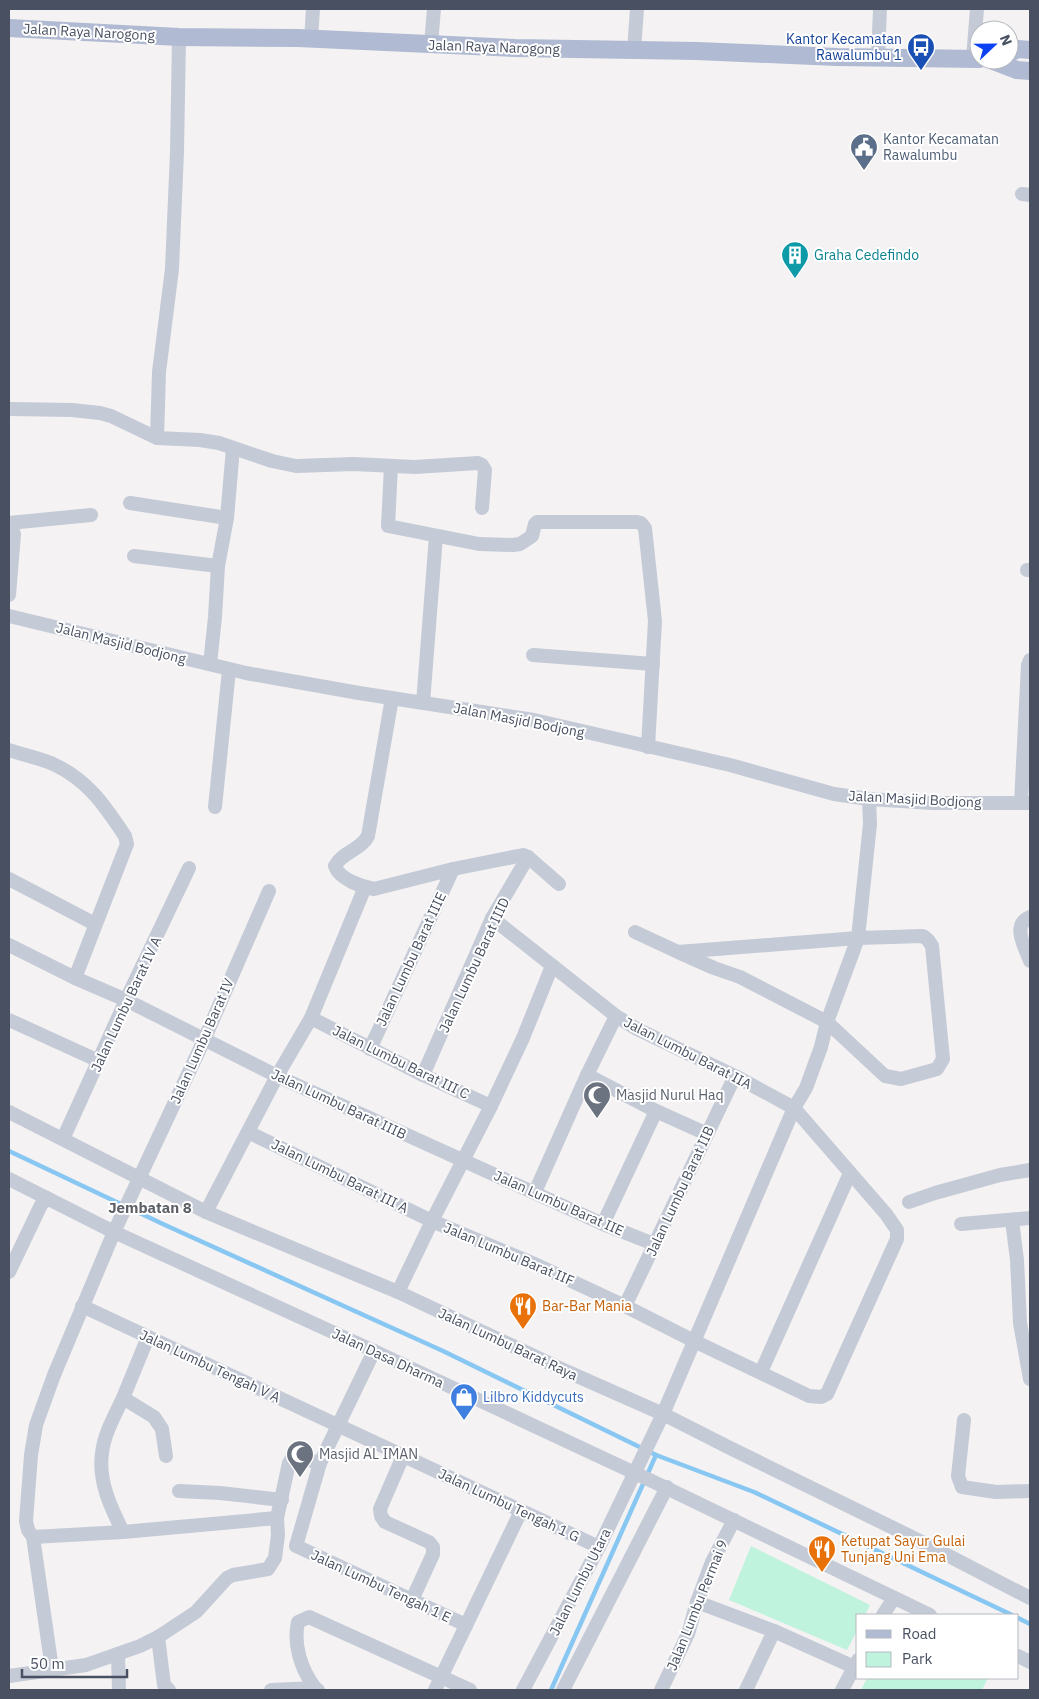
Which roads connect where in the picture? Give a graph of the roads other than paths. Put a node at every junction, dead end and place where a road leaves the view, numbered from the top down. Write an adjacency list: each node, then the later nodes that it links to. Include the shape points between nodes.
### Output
1 (313, 9): 7 (street)
2 (434, 9): 8 (street)
3 (637, 9): 9 (street)
4 (880, 9): 10 (street)
5 (9, 28): 6 (main road, Jalan Raya Narogong)
6 (179, 37): 7 (main road, Jalan Raya Narogong); 13 (street, via 172,269 159,372)
7 (310, 38): 8 (main road, Jalan Raya Narogong)
8 (431, 44): 9 (main road, Jalan Raya Narogong)
9 (634, 50): 10 (main road, Jalan Raya Narogong)
10 (878, 58): 11 (main road, Jalan Raya Narogong)
11 (969, 59)
12 (9, 409): 13 (street, via 93,412 111,416)
13 (157, 438): 14 (street, via 200,440)
14 (233, 448): 15 (street, via 296,466); 19 (street)
15 (391, 466): 17 (street, via 480,464 485,470); 21 (street, via 388,526)
16 (130, 503): 19 (street)
17 (482, 508)
18 (92, 515): 20 (street)
19 (227, 518): 23 (street)
20 (9, 523): 24 (street, via 14,534)
21 (436, 536): 29 (street, via 479,544 513,545 532,536 537,522 641,523 645,528 656,621); 32 (street)
22 (134, 556): 23 (street)
23 (218, 566): 28 (street)
24 (9, 595)
25 (9, 616): 28 (street, Jalan Masjid Bodjong)
26 (533, 655): 29 (street)
27 (1030, 660): 36 (street)
28 (210, 664): 30 (street, Jalan Masjid Bodjong)
29 (653, 664): 33 (street)
30 (229, 670): 31 (street, Jalan Masjid Bodjong); 37 (street)
31 (392, 698): 32 (street, Jalan Masjid Bodjong); 43 (street, via 368,836 359,848 338,861 336,866 340,874)
32 (423, 703): 33 (street, Jalan Masjid Bodjong, via 534,720)
33 (648, 747): 35 (street, Jalan Masjid Bodjong, via 762,773 834,794)
34 (9, 750): 47 (street, via 52,764 87,785 125,836 127,844)
35 (869, 799): 36 (street, Jalan Masjid Bodjong); 49 (street, via 870,824)
36 (1026, 803)
37 (215, 807)
38 (528, 857): 40 (street, via 517,855); 42 (street); 46 (street, Jalan Lumbu Barat IIID)
39 (188, 868): 55 (street, Jalan Lumbu Barat IV A)
40 (453, 869): 43 (street, via 374,889); 61 (street, Jalan Lumbu Barat IIIE)
41 (9, 879): 47 (street)
42 (559, 884)
43 (365, 887): 57 (street)
44 (269, 891): 60 (street, Jalan Lumbu Barat IV)
45 (1030, 917): 52 (street, via 1020,927)
46 (492, 918): 53 (street, Jalan Lumbu Barat IIA); 63 (street, Jalan Lumbu Barat IIID)
47 (96, 924): 54 (street)
48 (635, 932): 51 (street)
49 (858, 938): 51 (street); 59 (street); 59 (street, via 923,936 928,940 932,946 943,1059 937,1069 901,1078 885,1076)
50 (9, 945): 54 (street, Jalan Lumbu Barat IIIB)
51 (678, 952): 59 (street, via 740,977)
52 (1030, 961)
53 (552, 966): 56 (street, Jalan Lumbu Barat IIA); 67 (street)
54 (74, 978): 55 (street, Jalan Lumbu Barat IIIB)
55 (126, 1000): 60 (street, Jalan Lumbu Barat IIIB); 62 (street, Jalan Lumbu Barat IV A)
56 (616, 1016): 64 (street); 66 (street, Jalan Lumbu Barat IIA)
57 (311, 1018): 61 (street, Jalan Lumbu Barat III C); 65 (street)
58 (9, 1020): 62 (street)
59 (826, 1022): 68 (street, via 806,1088)
60 (210, 1043): 65 (street, Jalan Lumbu Barat IIIB); 78 (street, Jalan Lumbu Barat IV)
61 (370, 1049): 63 (street, Jalan Lumbu Barat III C)
62 (99, 1061): 73 (street, Jalan Lumbu Barat IV A)
63 (423, 1075): 67 (street, Jalan Lumbu Barat III C)
64 (587, 1075): 69 (street); 79 (street)
65 (277, 1076): 71 (street); 74 (street, Jalan Lumbu Barat IIIB)
66 (735, 1076): 68 (street, Jalan Lumbu Barat IIA); 72 (street, Jalan Lumbu Barat IIB)
67 (491, 1106): 74 (street)
68 (794, 1108): 76 (street); 95 (street)
69 (656, 1111): 72 (street); 86 (street)
70 (9, 1112): 73 (street, Jalan Lumbu Barat Raya)
71 (248, 1132): 82 (street); 85 (street, Jalan Lumbu Barat III A)
72 (707, 1134): 89 (street, Jalan Lumbu Barat IIB)
73 (63, 1139): 78 (street, Jalan Lumbu Barat Raya)
74 (463, 1161): 79 (street, Jalan Lumbu Barat IIE); 85 (street)
75 (1030, 1170): 81 (street, via 1000,1175)
76 (850, 1173): 97 (street); 97 (street, Jalan Lumbu Barat IIF, via 886,1214 898,1234 897,1240 827,1394 809,1396)
77 (9, 1179): 80 (street, Jalan Dasa Dharma)
78 (135, 1185): 82 (street, Jalan Lumbu Barat Raya); 88 (street, Jalan Lumbu Barat IV)
79 (535, 1192): 86 (street, Jalan Lumbu Barat IIE)
80 (47, 1198): 88 (street, Jalan Dasa Dharma); 90 (street)
81 (909, 1202)
82 (206, 1212): 91 (street, Jalan Lumbu Barat Raya)
83 (1030, 1218): 84 (street)
84 (1012, 1220): 87 (street); 98 (street, via 1020,1323)
85 (432, 1221): 91 (street); 93 (street, Jalan Lumbu Barat IIF)
86 (603, 1224): 89 (street, Jalan Lumbu Barat IIE)
87 (960, 1224)
88 (114, 1232): 92 (street, Jalan Lumbu Barat IV); 96 (street, Jalan Dasa Dharma)
89 (654, 1244): 93 (street, Jalan Lumbu Barat IIB)
90 (9, 1272)
91 (398, 1292): 100 (street, Jalan Lumbu Barat Raya)
92 (82, 1306): 94 (street, Jalan Lumbu Tengah V A); 114 (street, Jalan Lumbu Barat IV, via 36,1425 26,1521)
93 (626, 1306): 95 (street, Jalan Lumbu Barat IIF)
94 (148, 1337): 99 (street); 102 (street, Jalan Lumbu Tengah V A)
95 (694, 1341): 97 (street, Jalan Lumbu Barat IIF); 100 (street)
96 (374, 1351): 102 (street); 106 (street, Jalan Dasa Dharma)
97 (761, 1372)
98 (1030, 1379)
99 (123, 1398): 103 (street, via 154,1418 162,1428); 113 (street, via 105,1440 101,1470 107,1495)
100 (660, 1419): 106 (street); 117 (street, Jalan Lumbu Barat Raya, via 730,1448)
101 (964, 1420): 108 (street, via 958,1476 962,1487 996,1492)
102 (338, 1426): 104 (street, Jalan Lumbu Tengah 1 G); 105 (street)
103 (166, 1456)
104 (403, 1456): 110 (street, Jalan Lumbu Tengah 1 G); 118 (street, via 380,1509 385,1522 429,1542 433,1547 433,1554)
105 (320, 1463): 109 (street, via 292,1458 288,1463); 118 (street, Jalan Lumbu Tengah 1 E, via 296,1546)
106 (647, 1476): 112 (street, Jalan Dasa Dharma); 115 (street, Jalan Lumbu Utara); 136 (street)
107 (179, 1491): 109 (street)
108 (1030, 1491)
109 (282, 1500): 111 (street)
110 (521, 1510): 115 (street, Jalan Lumbu Tengah 1 G); 122 (street)
111 (277, 1518): 113 (street); 124 (street, via 276,1558 268,1569 227,1578 196,1612)
112 (734, 1520): 116 (street, Jalan Dasa Dharma); 119 (street, Jalan Lumbu Permai 9, via 712,1562)
113 (123, 1532): 114 (street)
114 (33, 1538): 127 (street, Jalan Lumbu Barat IV)
115 (599, 1547): 135 (street, Jalan Lumbu Utara)
116 (894, 1598): 120 (street); 121 (street, Jalan Dasa Dharma)
117 (1030, 1598)
118 (412, 1600): 122 (street, Jalan Lumbu Tengah 1 E)
119 (697, 1602): 123 (street); 137 (street, Jalan Lumbu Permai 9, via 688,1634)
120 (885, 1614)
121 (928, 1614)
122 (466, 1625): 129 (street)
123 (774, 1632): 126 (street); 138 (street)
124 (158, 1637): 125 (street); 132 (street, via 164,1685)
125 (118, 1654): 127 (street, via 86,1665); 131 (street)
126 (856, 1663): 139 (street)
127 (52, 1669): 128 (street)
128 (9, 1676)
129 (437, 1684): 130 (street, via 309,1617 298,1622 295,1636 306,1676); 134 (street)
130 (316, 1689): 133 (street)
131 (119, 1690)
132 (169, 1690)
133 (271, 1690)
134 (470, 1690)
135 (523, 1690)
136 (563, 1690)
137 (661, 1690)
138 (746, 1690)
139 (842, 1690)

